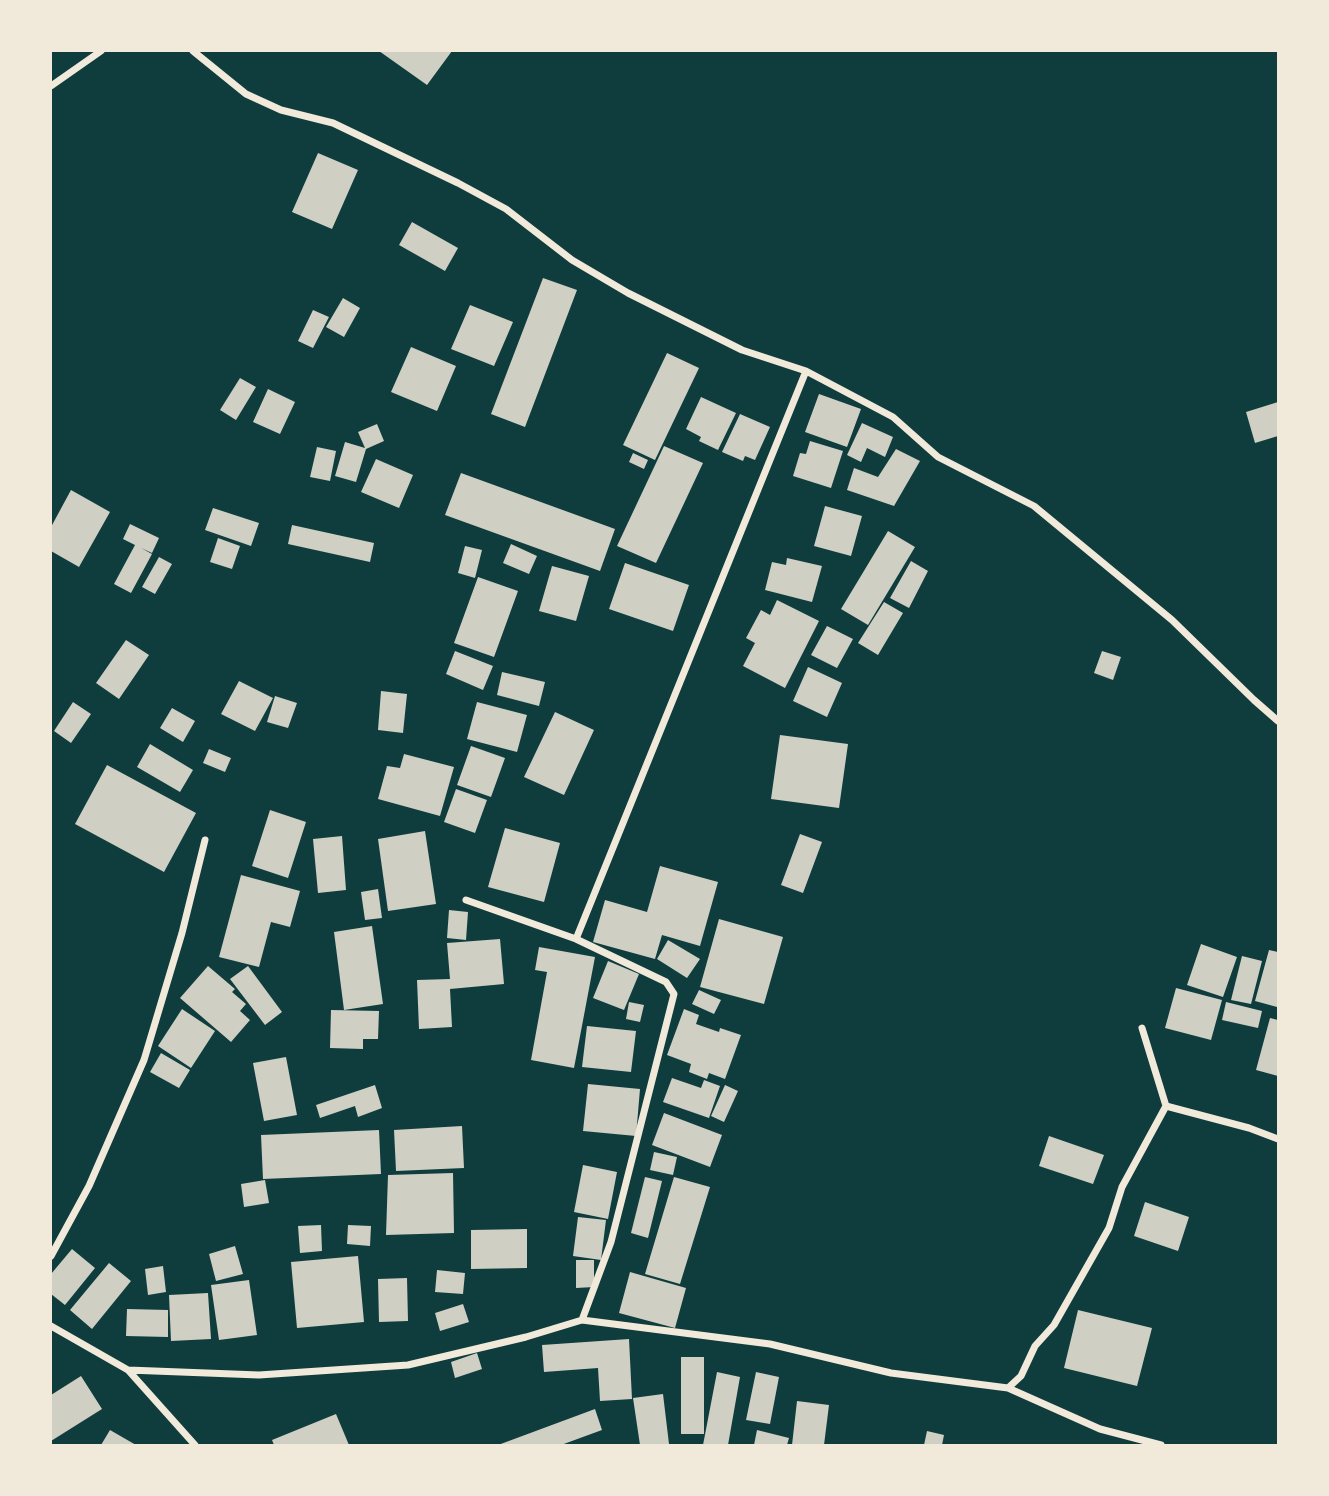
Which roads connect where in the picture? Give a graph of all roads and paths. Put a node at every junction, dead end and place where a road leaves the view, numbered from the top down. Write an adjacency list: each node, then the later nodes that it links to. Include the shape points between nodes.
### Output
1 (101, 51): 3 (street)
2 (193, 51): 4 (street, via 246,94 281,110 334,123 458,183 506,209 572,260 628,293 742,350)
3 (51, 86)
4 (806, 371): 5 (street, via 893,417 937,457 1034,506 1172,620); 8 (street)
5 (1278, 721)
6 (205, 840): 12 (street, via 144,1060 89,1186)
7 (466, 900): 8 (street)
8 (576, 939): 13 (street, via 666,982 674,994 611,1242)
9 (1142, 1028): 10 (street)
10 (1166, 1106): 11 (street); 16 (street, via 1122,1187 1110,1228 1054,1325)
11 (1278, 1139)
12 (51, 1256)
13 (582, 1320): 15 (street, via 408,1365 259,1375); 16 (street, via 770,1344 891,1373)
14 (51, 1326): 15 (street)
15 (128, 1370): 17 (street)
16 (1008, 1388): 18 (street, via 1100,1429)
17 (195, 1445)
18 (1161, 1445)

